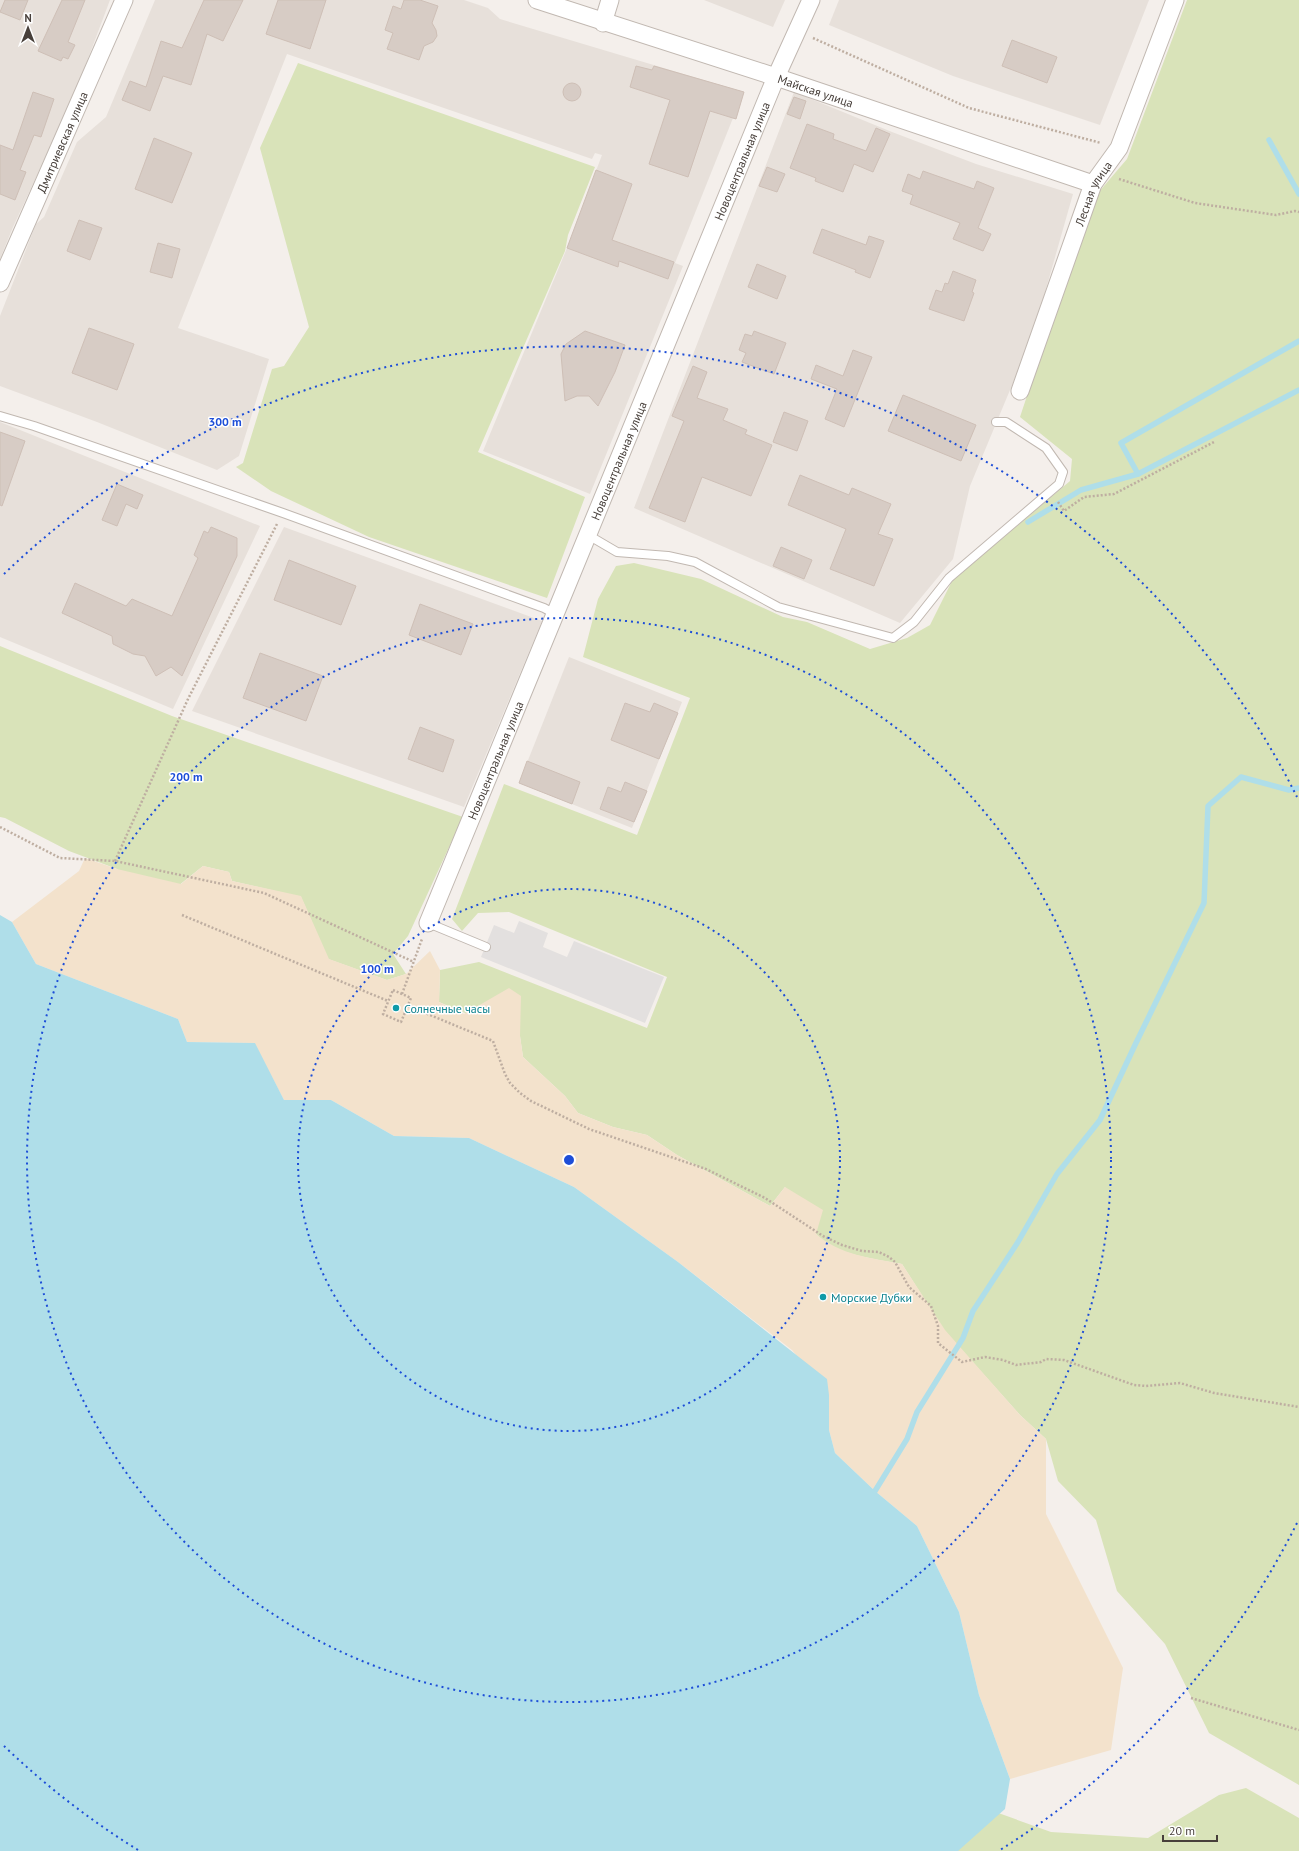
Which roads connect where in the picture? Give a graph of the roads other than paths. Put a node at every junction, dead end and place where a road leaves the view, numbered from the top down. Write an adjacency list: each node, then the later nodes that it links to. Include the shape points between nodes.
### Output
1 (124, 0): 9 (street, Дмитриевская улица)
2 (537, 0): 6 (street, Майская улица)
3 (610, 0): 6 (street)
4 (811, 0): 7 (street, Новоцентральная улица)
5 (1175, 0): 8 (street, Лесная улица, via 1119,148)
6 (603, 23): 7 (street, Майская улица)
7 (776, 77): 8 (street, Майская улица); 13 (street, Новоцентральная улица)
8 (1097, 179): 10 (street, Лесная улица)
9 (0, 283)
10 (1020, 391)
11 (0, 416): 14 (lane, via 283,513)
12 (996, 422): 13 (lane, via 1006,422 1046,448 1063,472 1059,484 949,578 914,622 893,638 778,607 695,562 668,556 617,552)
13 (588, 534): 14 (street, Новоцентральная улица)
14 (555, 614): 15 (street, Новоцентральная улица)
15 (428, 923): 16 (lane)
16 (486, 947)

